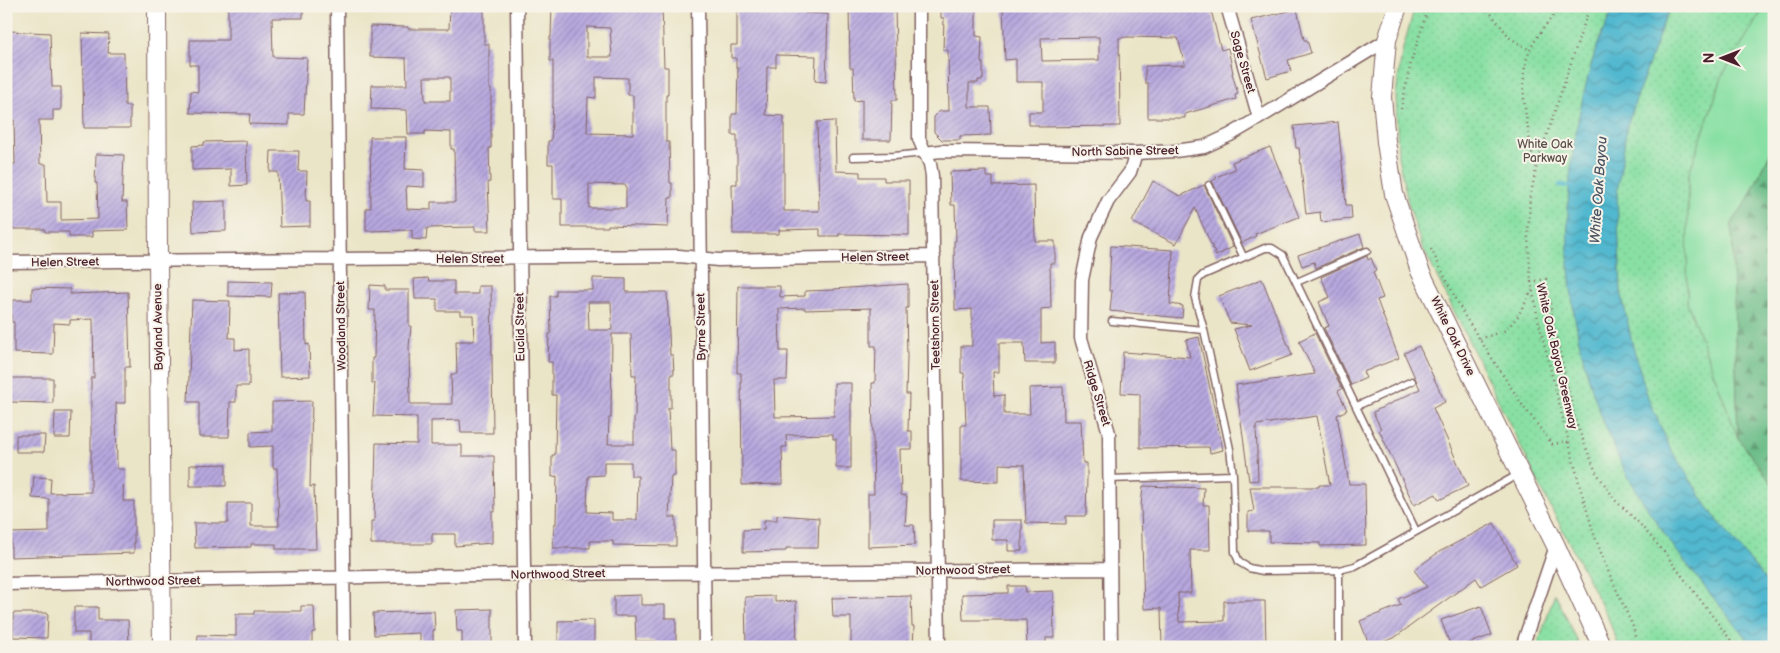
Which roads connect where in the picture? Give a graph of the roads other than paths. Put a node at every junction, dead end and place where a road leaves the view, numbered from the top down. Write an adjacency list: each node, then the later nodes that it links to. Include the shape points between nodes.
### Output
1 (156, 6): 20 (main road, Bayland Avenue)
2 (337, 6): 19 (street, Woodland Street)
3 (517, 6): 18 (street, Euclid Street)
4 (698, 6): 17 (street, Byrne Street)
5 (918, 6): 10 (street, Teetshorn Street, via 919,139)
6 (1228, 6): 9 (street, Sage Street)
7 (1398, 6): 8 (main road, White Oak Drive)
8 (1387, 40): 9 (street, North Sabine Street); 27 (main road, White Oak Drive, via 1382,97 1394,194 1420,271)
9 (1259, 118): 11 (street, North Sabine Street, via 1204,147)
10 (924, 153): 11 (street, North Sabine Street); 12 (lane); 15 (street, Teetshorn Street, via 932,176)
11 (1136, 153): 29 (street, Ridge Street, via 1130,172 1108,201 1091,237 1082,280 1081,338 1109,433)
12 (853, 157)
13 (1209, 184): 16 (lane)
14 (1366, 251): 22 (lane)
15 (934, 256): 17 (street, Helen Street, via 718,260); 33 (street, Teetshorn Street)
16 (1243, 256): 22 (lane, via 1272,248 1283,255); 24 (lane, via 1198,280 1195,298)
17 (700, 257): 18 (street, Helen Street); 35 (street, Byrne Street)
18 (519, 258): 19 (street, Helen Street); 36 (street, Euclid Street)
19 (341, 259): 20 (street, Helen Street); 37 (street, Woodland Street)
20 (158, 261): 21 (street, Helen Street); 38 (main road, Bayland Avenue)
21 (6, 262)
22 (1297, 282): 26 (lane)
23 (1112, 321): 24 (lane)
24 (1204, 330): 28 (lane)
25 (1412, 381): 26 (lane)
26 (1357, 406): 30 (lane)
27 (1520, 473): 30 (lane); 31 (main road, White Oak Drive)
28 (1233, 475): 29 (lane); 34 (lane, via 1235,552 1239,562 1263,571)
29 (1109, 478): 32 (street, Ridge Street)
30 (1416, 531): 34 (lane, via 1355,566)
31 (1556, 546): 47 (street); 48 (main road, White Oak Drive)
32 (1109, 568): 33 (street, Northwood Street); 45 (street, Ridge Street)
33 (938, 570): 35 (street, Northwood Street); 44 (street, Teetshorn Street)
34 (1339, 570): 46 (lane)
35 (704, 573): 36 (street, Northwood Street); 43 (street, Byrne Street)
36 (524, 574): 37 (street, Northwood Street); 42 (street, Euclid Street)
37 (344, 577): 38 (street, Northwood Street); 41 (street, Woodland Street)
38 (162, 581): 39 (street, Northwood Street); 40 (main road, Bayland Avenue)
39 (6, 584)
40 (162, 647)
41 (344, 647)
42 (525, 647)
43 (705, 647)
44 (939, 647)
45 (1111, 647)
46 (1339, 647)
47 (1522, 647)
48 (1602, 647)

